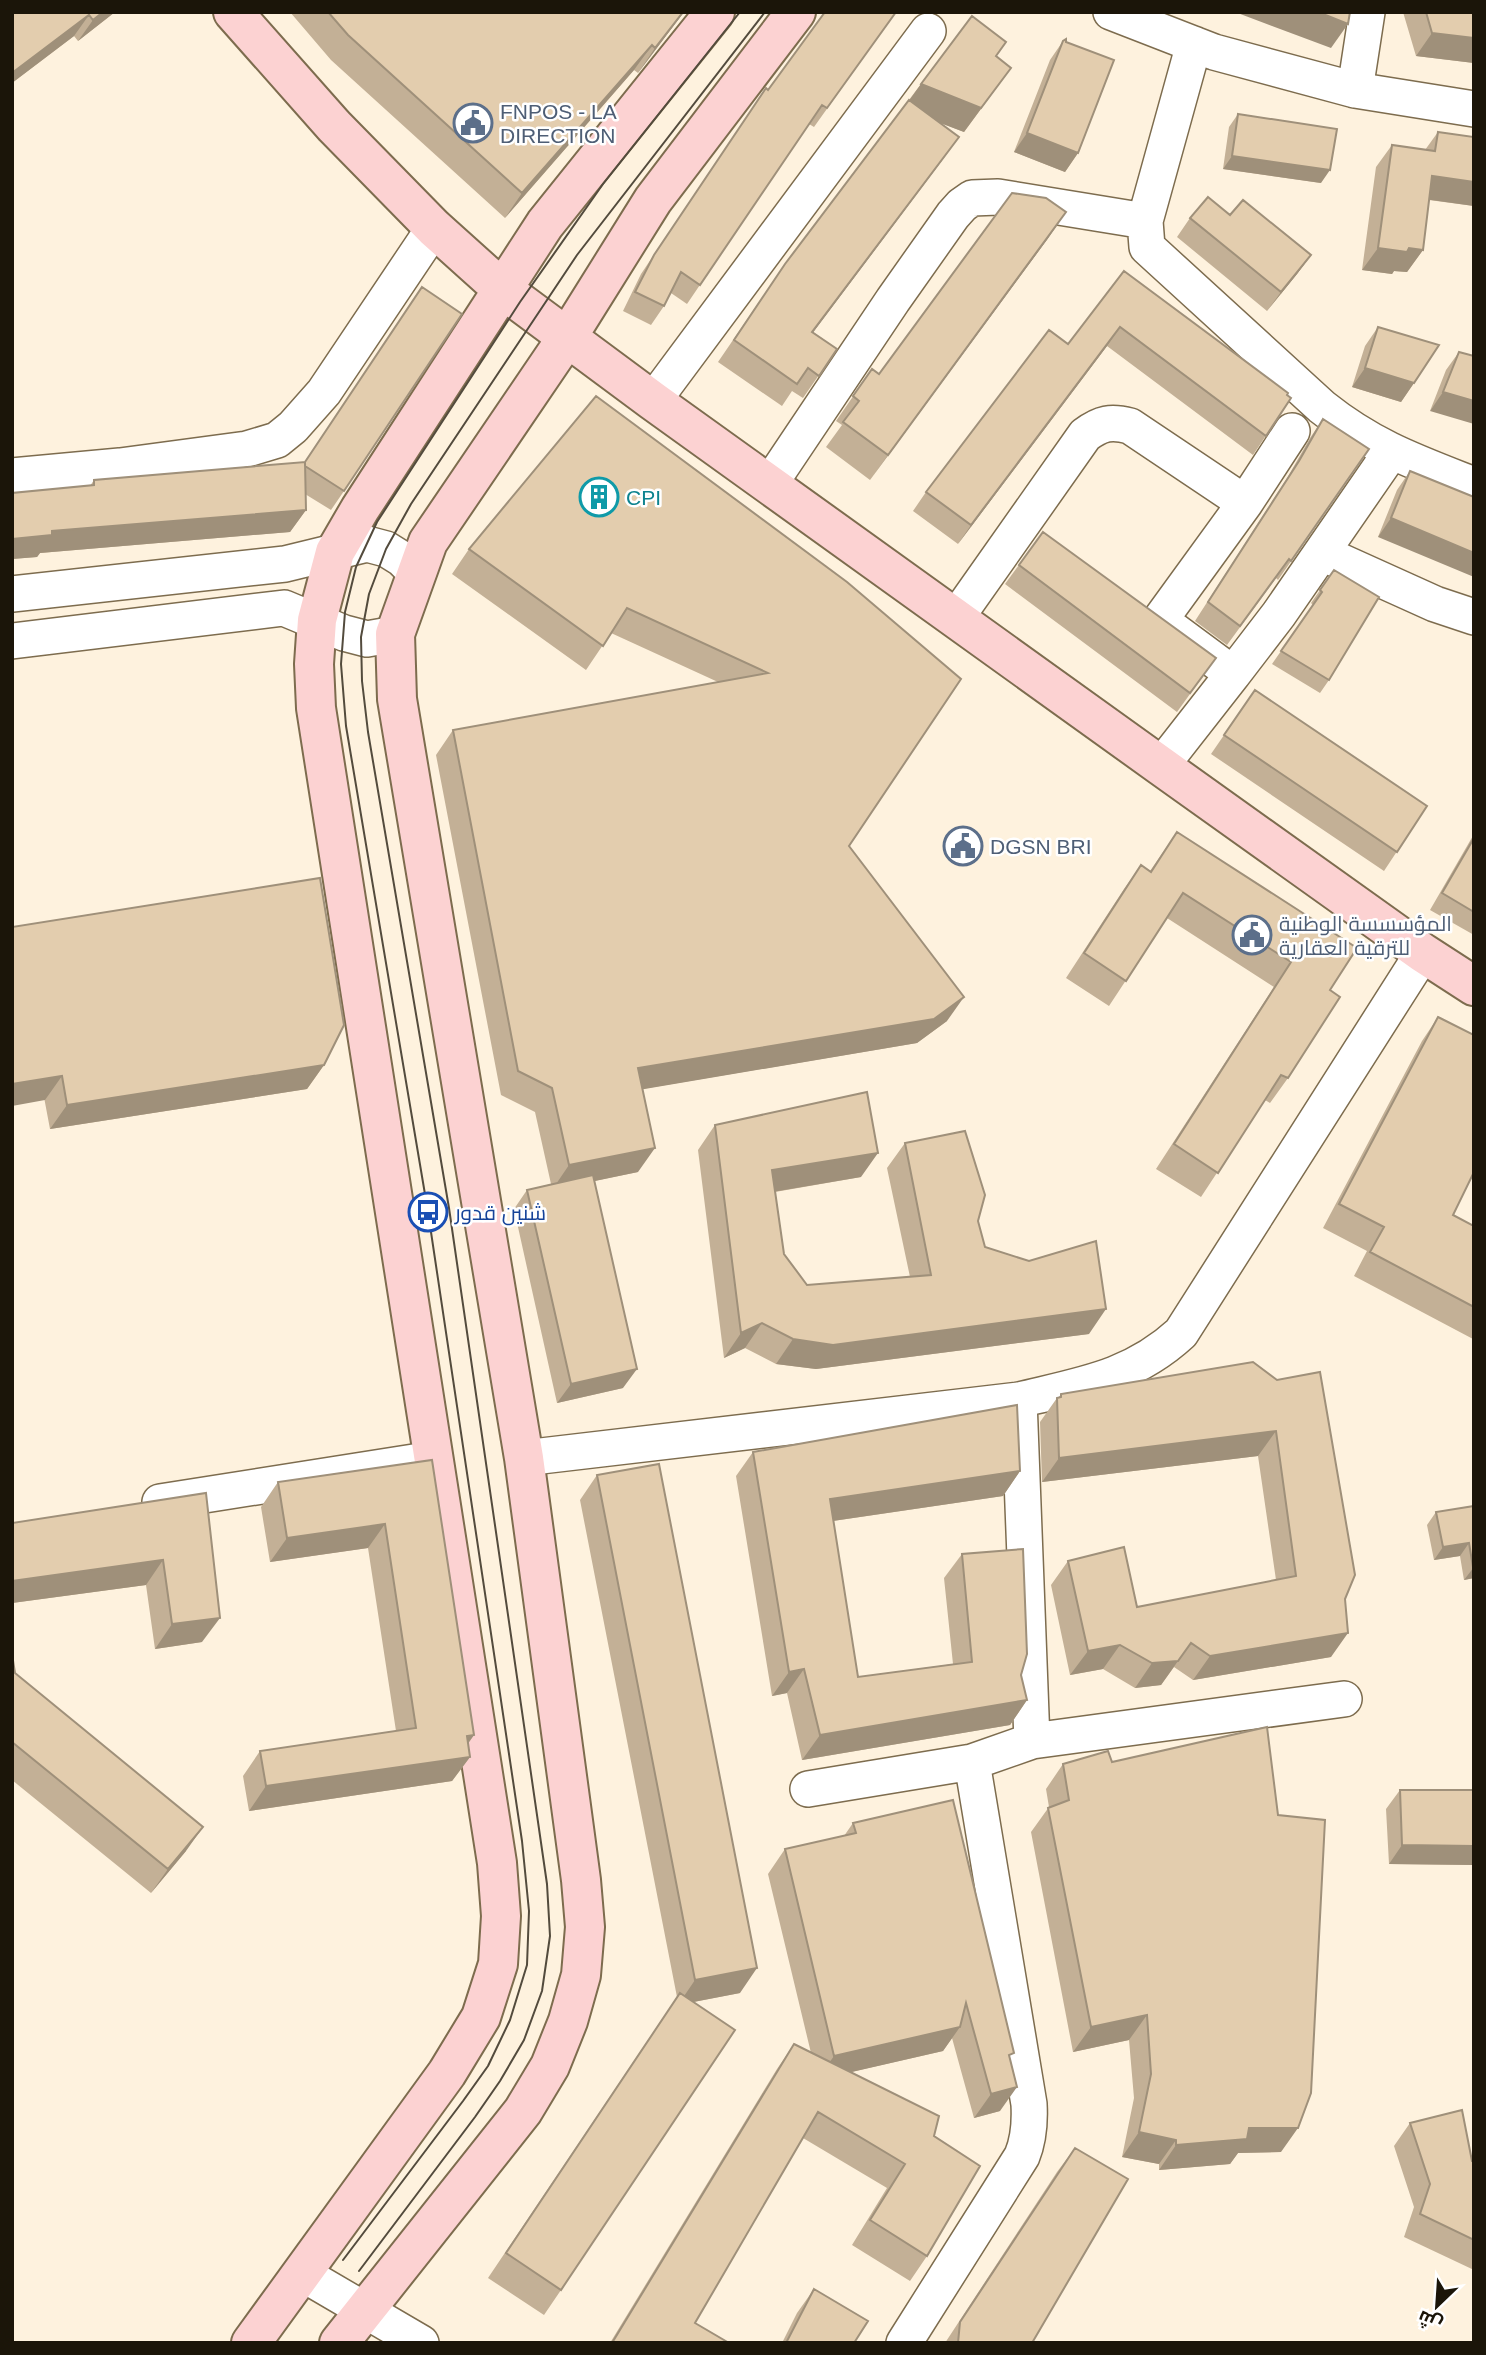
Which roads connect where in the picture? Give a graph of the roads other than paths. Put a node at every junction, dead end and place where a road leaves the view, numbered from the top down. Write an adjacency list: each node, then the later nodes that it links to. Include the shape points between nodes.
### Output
1 (233, 12): 11 (street)
2 (715, 12): 12 (street, via 545,224)
3 (796, 12): 13 (street, via 653,200)
4 (1111, 12): 7 (street)
5 (1367, 12): 8 (street)
6 (928, 31): 14 (street)
7 (1194, 44): 8 (street); 10 (street)
8 (1355, 90): 9 (street)
9 (1474, 110)
10 (1145, 221): 16 (street, via 1151,253 1322,407); 18 (street, via 998,197 967,201 893,300)
11 (434, 229): 12 (street); 17 (street, via 324,392 277,440 247,449)
12 (502, 289): 13 (street); 21 (street)
13 (568, 336): 14 (street); 23 (street, via 428,542)
14 (653, 401): 18 (street)
15 (1292, 431): 20 (street)
16 (1391, 452): 19 (street); 22 (street)
17 (12, 476)
18 (769, 485): 26 (street)
19 (1474, 485)
20 (1245, 503): 26 (street, via 1130,426 1107,422 1096,426 1085,435 1036,530); 30 (street, via 1149,612)
21 (335, 552): 23 (street, via 367,544 386,549); 24 (street, via 285,564); 27 (street)
22 (1322, 553): 25 (street); 30 (street)
23 (417, 574): 28 (street)
24 (12, 594)
25 (1474, 617)
26 (956, 618): 31 (street)
27 (317, 620): 28 (street, via 367,639); 29 (street, via 284,608); 36 (street, via 316,708)
28 (395, 634): 35 (street, via 397,699)
29 (12, 641)
30 (1233, 674): 31 (street)
31 (1161, 766): 32 (street)
32 (1423, 953): 33 (street); 34 (street, via 1181,1333 1161,1352 1124,1372)
33 (1474, 986)
34 (1019, 1400): 35 (street); 39 (street)
35 (524, 1458): 43 (street, via 581,1880 585,1927 580,1975 550,2066 523,2111)
36 (433, 1459): 37 (street); 42 (street, via 497,1863 498,1964 481,2017 447,2074)
37 (134, 1506)
38 (1344, 1699): 39 (street)
39 (1032, 1741): 40 (street)
40 (972, 1762): 41 (street); 47 (street, via 1029,2104 1028,2143)
41 (808, 1789)
42 (303, 2274): 43 (street); 44 (street)
43 (364, 2311): 45 (street); 46 (street)
44 (251, 2343)
45 (339, 2343)
46 (421, 2343)
47 (904, 2343)

